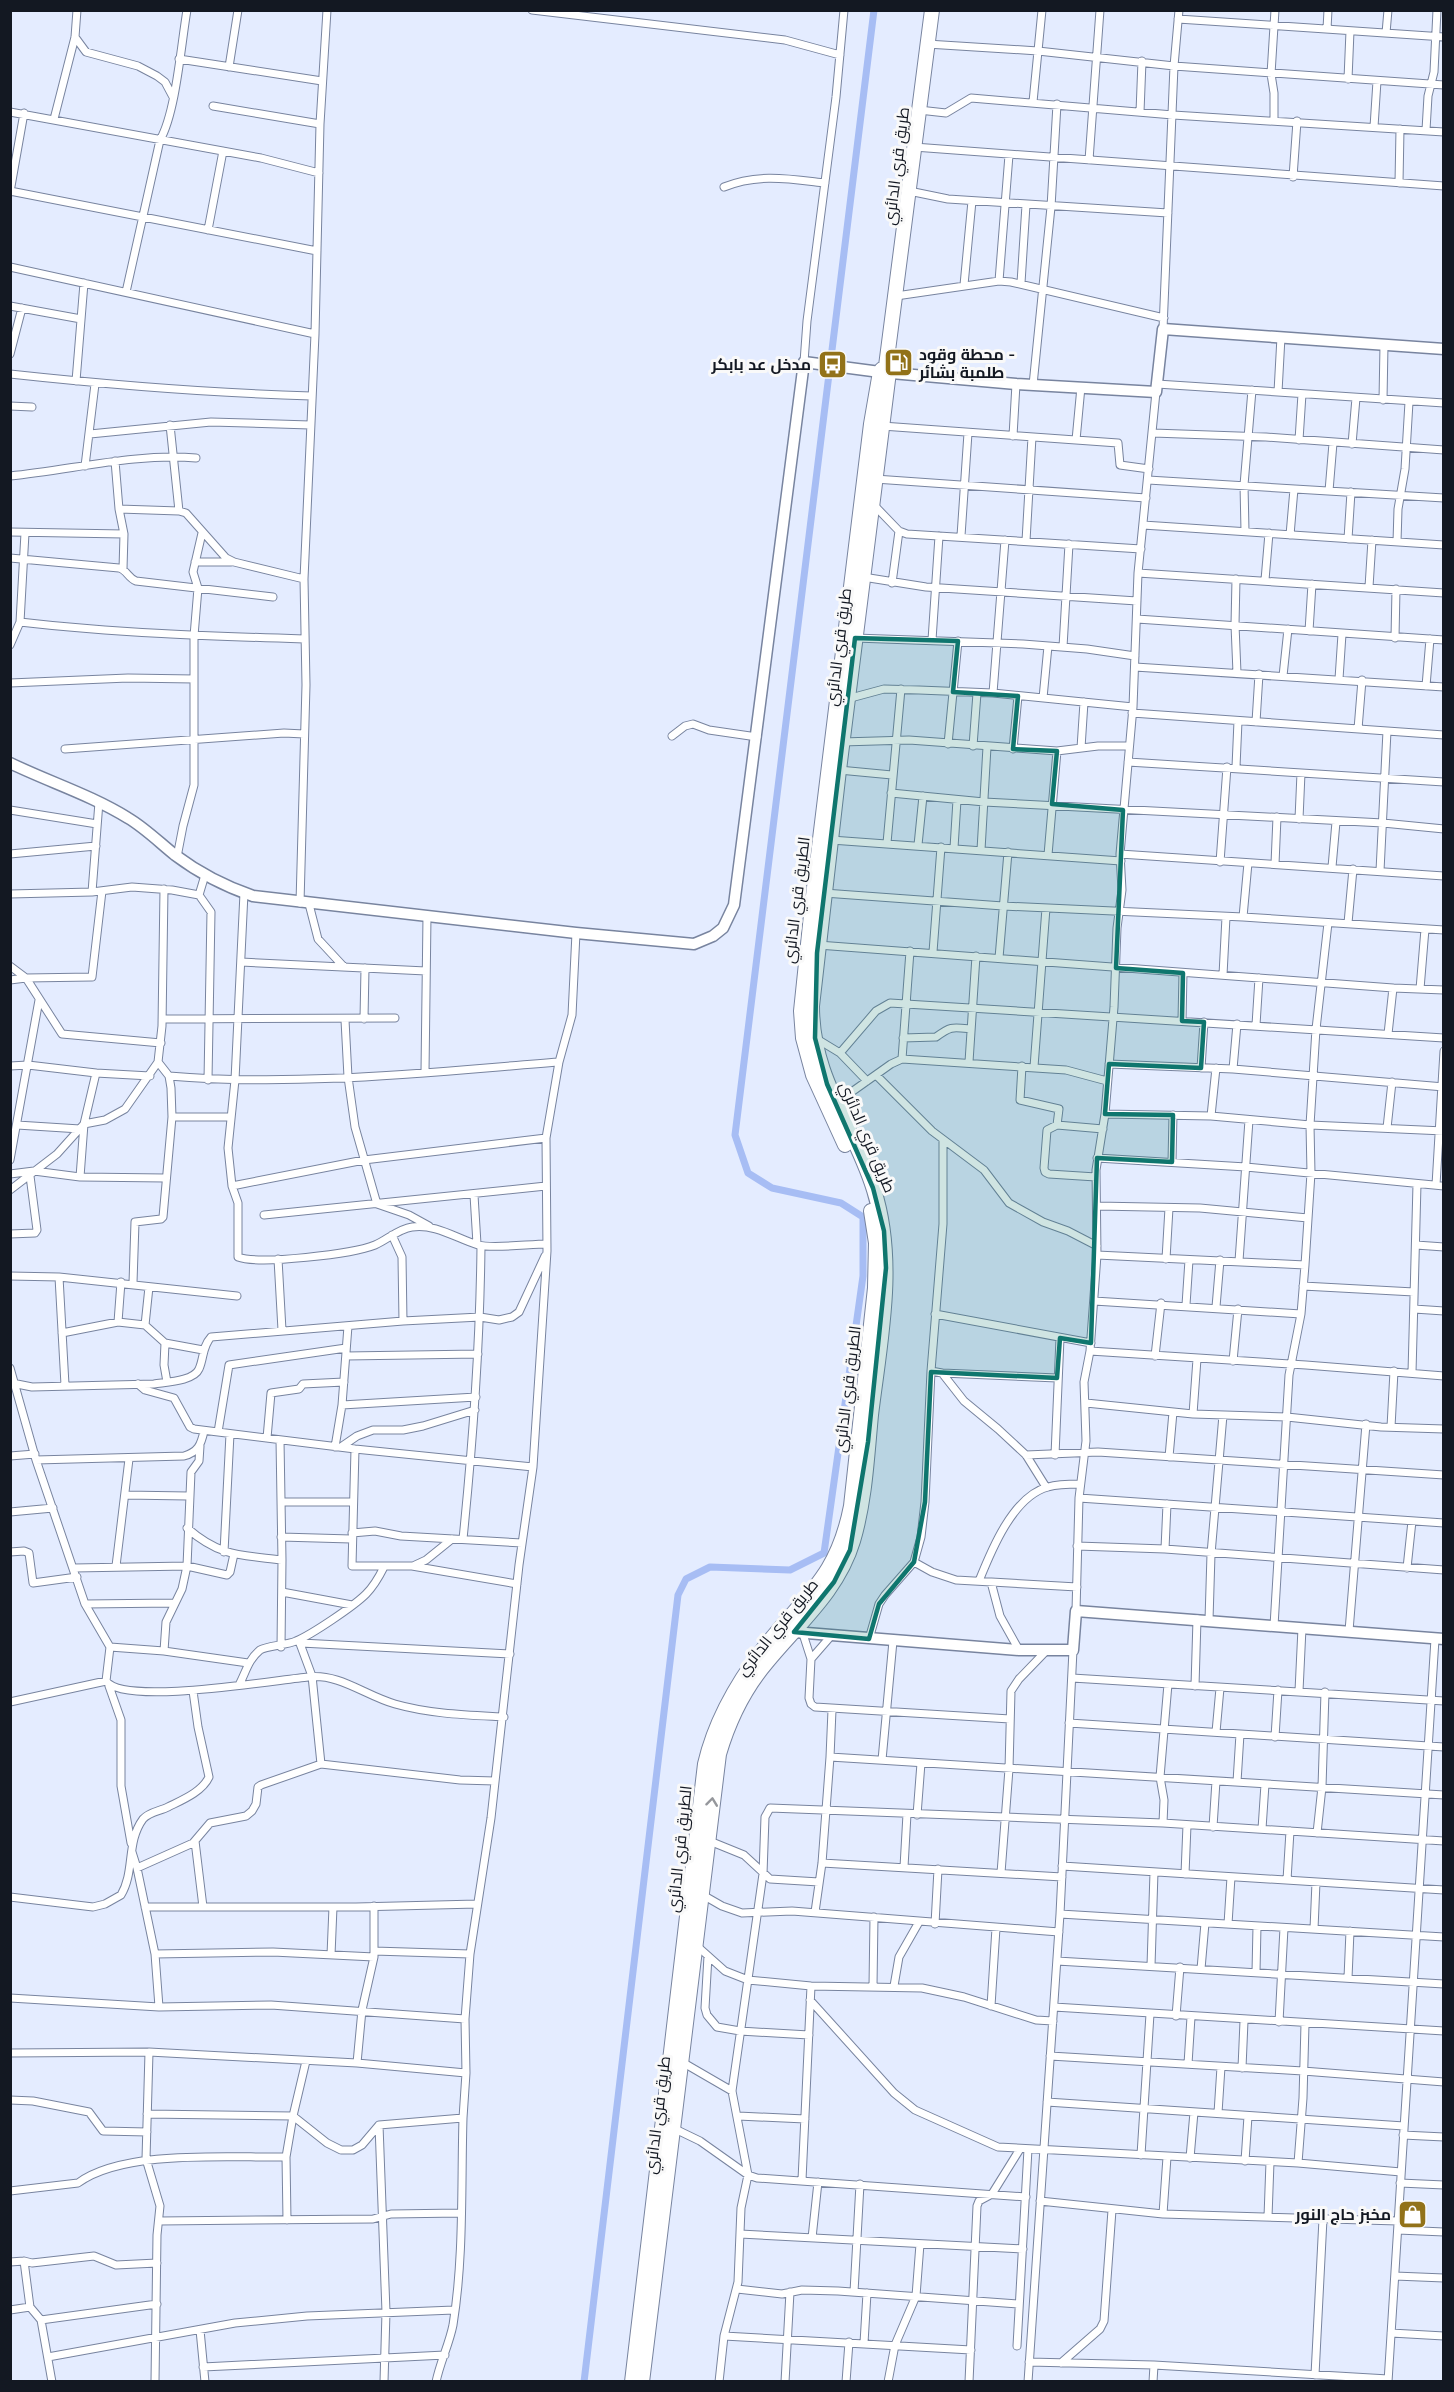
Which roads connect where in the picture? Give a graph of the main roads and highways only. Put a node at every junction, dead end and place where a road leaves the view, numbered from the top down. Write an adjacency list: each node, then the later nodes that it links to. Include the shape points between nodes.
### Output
1 (932, 10): 2 (highway, طريق قري الدائري)
2 (885, 370): 3 (highway, الطريق قري الدائري, via 871,424 801,1011 803,1038 813,1075 863,1184 876,1243 875,1288 851,1506 831,1567 743,1677 723,1714 708,1755 700,1794); 4 (highway, طريق قري الدائري, one-way to 2, via 719,1754 730,1721 750,1684 767,1661 798,1633 834,1582 854,1537 864,1483 886,1252 881,1214 864,1164 824,1074 814,1038 812,1006 882,426)
3 (632, 2382)
4 (642, 2382)

